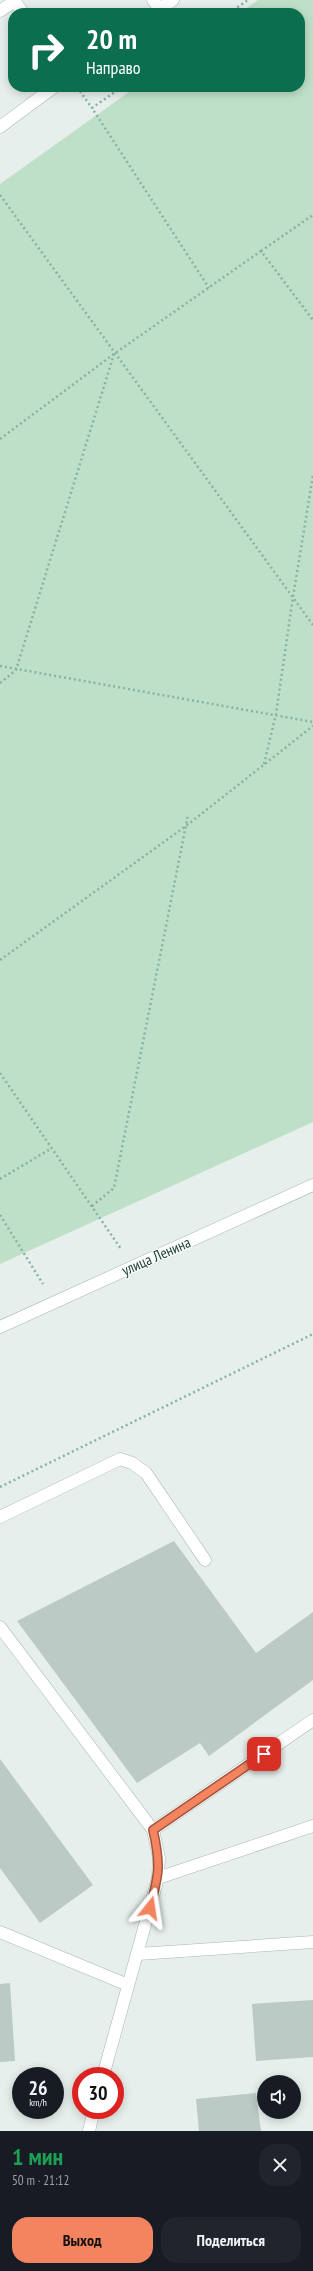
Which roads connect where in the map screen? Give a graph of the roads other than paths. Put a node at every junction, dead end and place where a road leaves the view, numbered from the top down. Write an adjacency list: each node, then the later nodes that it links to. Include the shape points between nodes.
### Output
1 (173, 0): 3 (street)
2 (14, 1): 4 (street)
3 (156, 7)
4 (0, 11)
5 (47, 92): 6 (street)
6 (0, 127)
7 (313, 1185): 8 (street, улица Ленина)
8 (0, 1327)
9 (0, 1517): 10 (street, via 120,1458 146,1473)
10 (205, 1560)
11 (0, 1627): 14 (street)
12 (313, 1720): 14 (street)
13 (313, 1826): 15 (street)
14 (153, 1830): 15 (street, via 159,1858)
15 (158, 1878): 18 (street)
16 (0, 1932): 19 (street)
17 (313, 1942): 18 (street)
18 (138, 1954): 19 (street)
19 (128, 1985): 20 (street)
20 (106, 2067)
21 (92, 2119): 22 (street)
22 (89, 2131)

